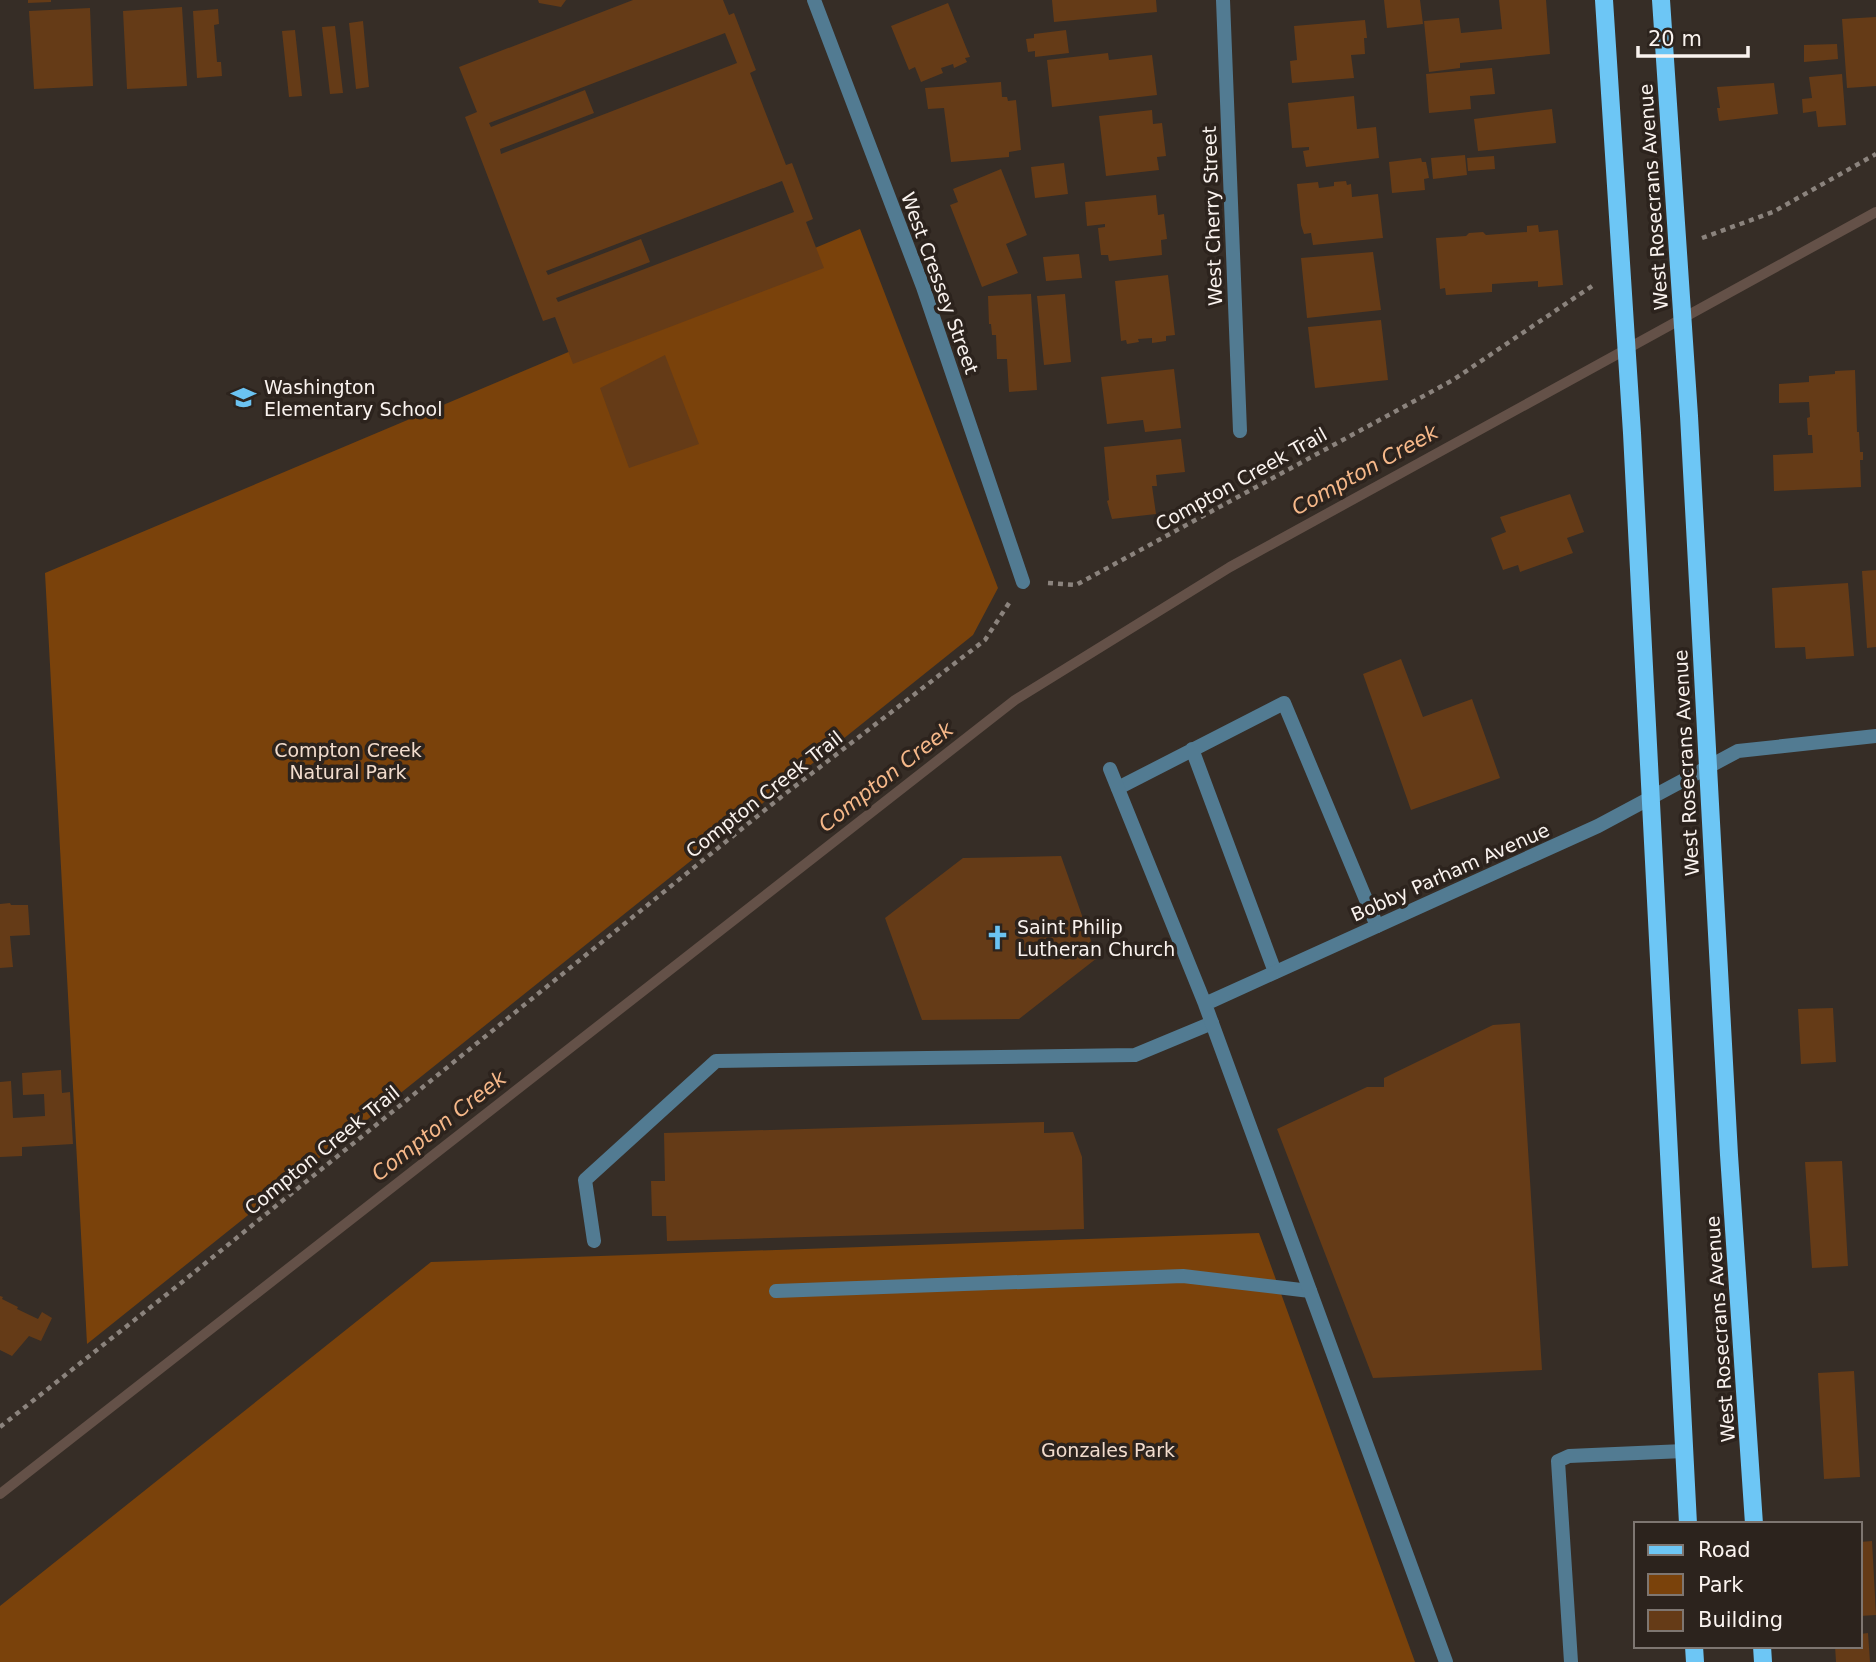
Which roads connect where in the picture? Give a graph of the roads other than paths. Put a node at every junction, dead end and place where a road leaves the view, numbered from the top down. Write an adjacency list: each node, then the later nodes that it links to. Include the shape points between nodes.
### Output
1 (814, 0): 6 (street, West Cressey Street, via 923,287)
2 (1223, 0): 5 (street, West Cherry Street)
3 (1604, 0): 12 (main road, West Rosecrans Avenue)
4 (1661, 0): 9 (main road, West Rosecrans Avenue)
5 (1240, 431)
6 (1023, 582)
7 (1876, 736): 9 (street, Bobby Parham Avenue, via 1738,751)
8 (1192, 749): 11 (street); 13 (street, via 1284,703); 14 (street)
9 (1707, 767): 12 (street, Bobby Parham Avenue); 22 (main road, West Rosecrans Avenue)
10 (1110, 769): 11 (street)
11 (1118, 789): 15 (street)
12 (1651, 798): 13 (street, Bobby Parham Avenue); 20 (main road, West Rosecrans Avenue)
13 (1377, 926): 14 (street, Bobby Parham Avenue)
14 (1275, 972): 15 (street, Bobby Parham Avenue)
15 (1205, 1004): 16 (street)
16 (1212, 1023): 17 (street, via 1135,1055 716,1060 585,1180); 19 (street)
17 (594, 1241)
18 (776, 1290): 19 (street, via 1183,1276)
19 (1310, 1291): 23 (street)
20 (1684, 1451): 21 (main road, West Rosecrans Avenue); 24 (street, via 1569,1456 1558,1461)
21 (1688, 1522)
22 (1754, 1522)
23 (1446, 1662)
24 (1571, 1662)

